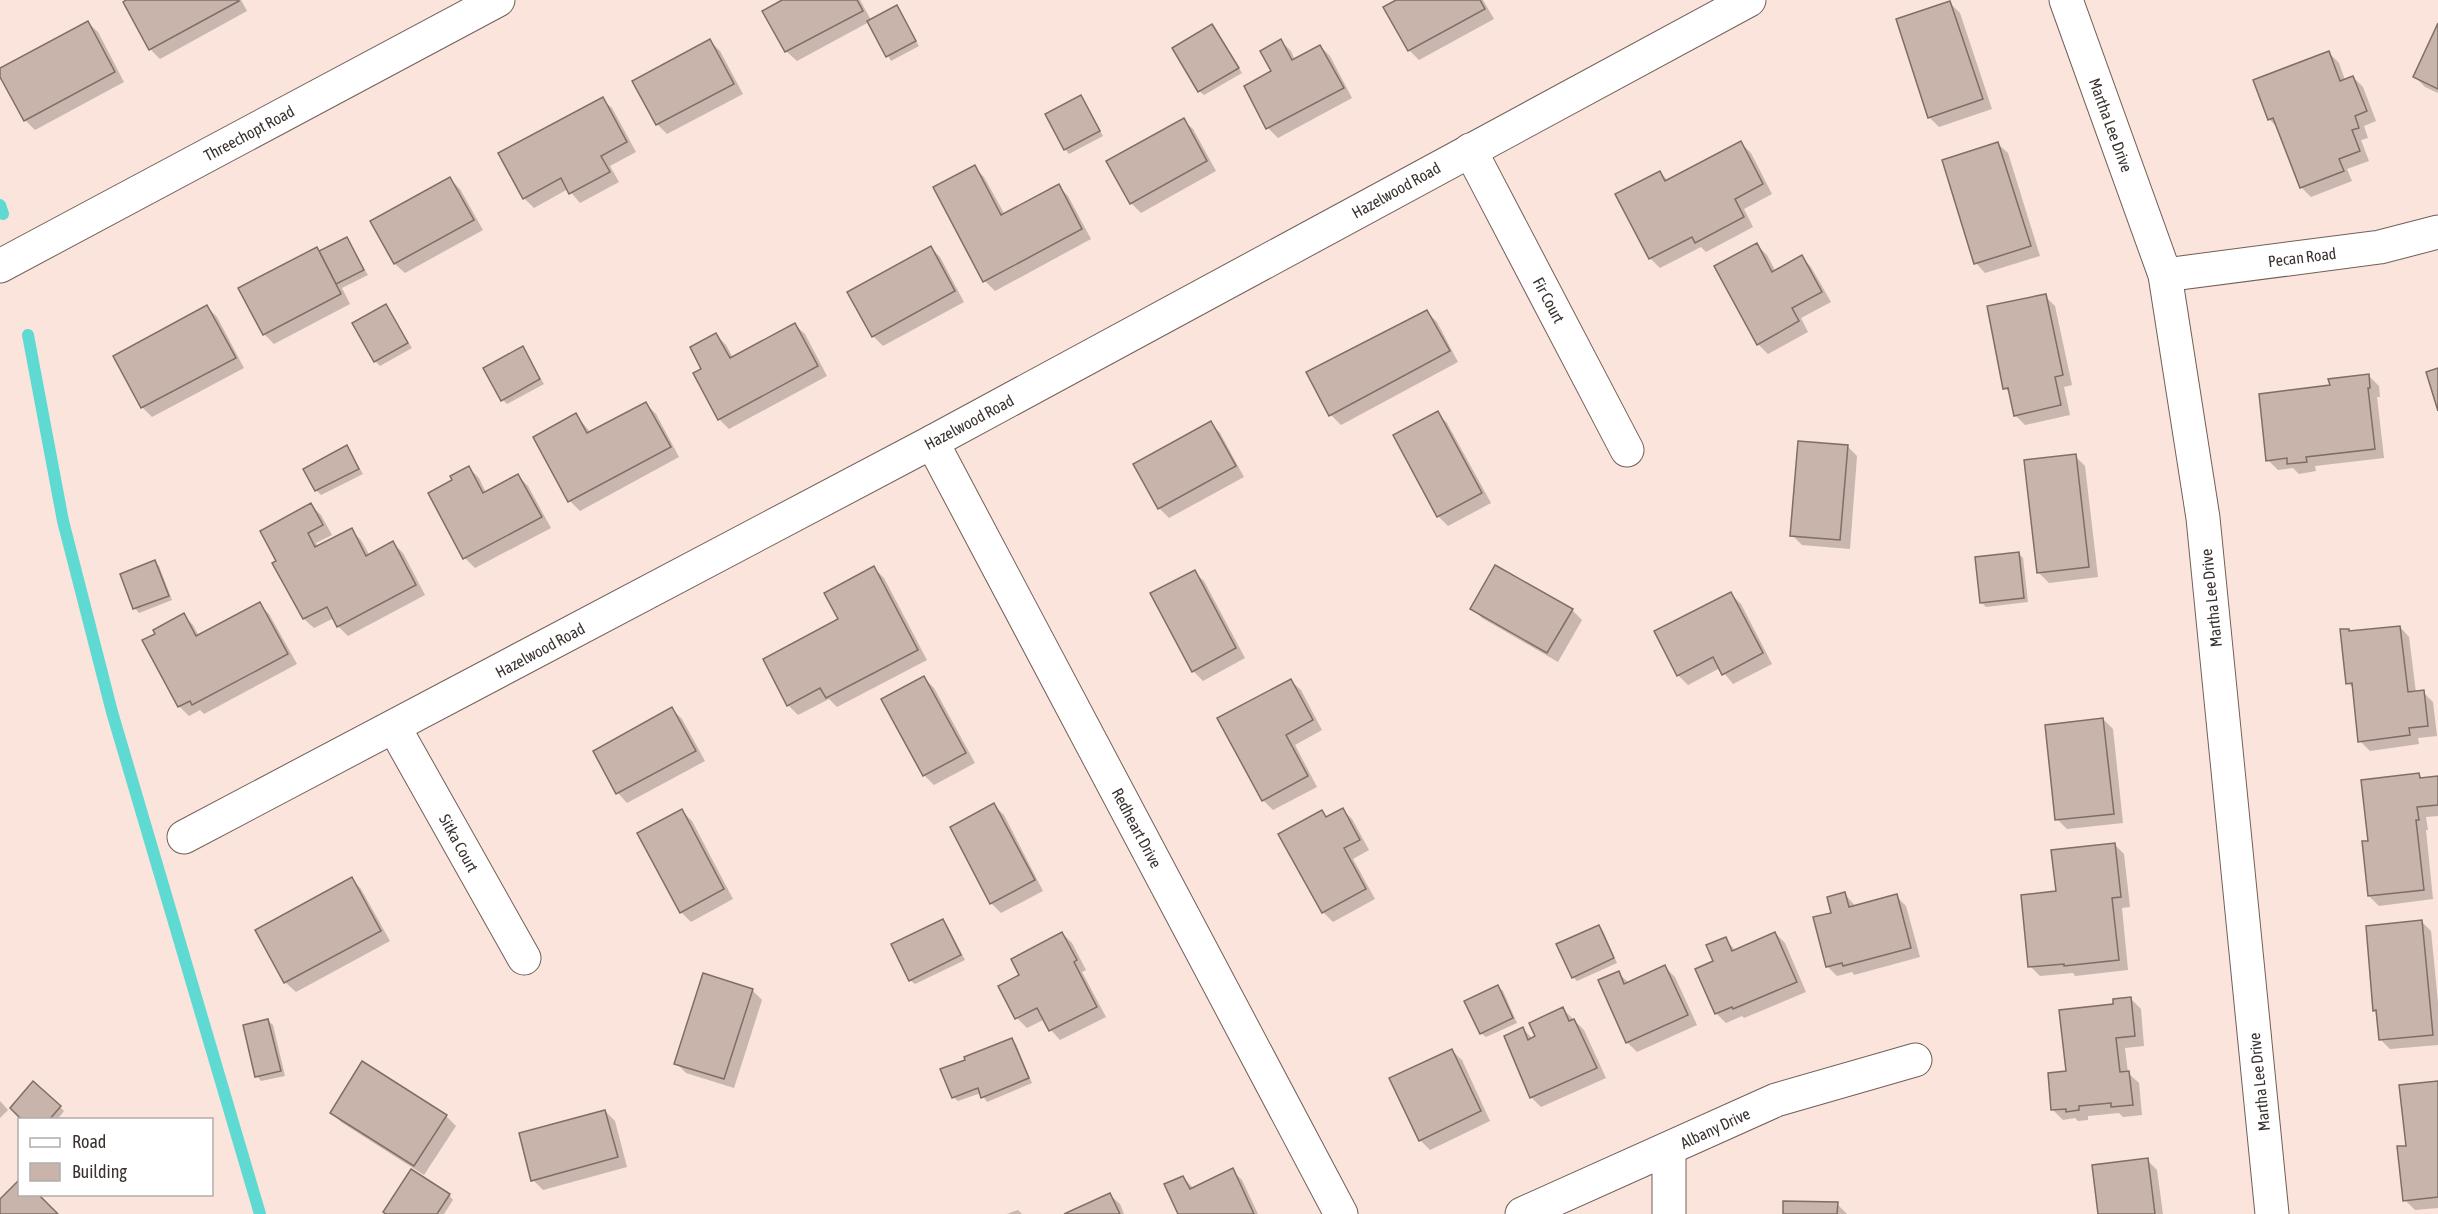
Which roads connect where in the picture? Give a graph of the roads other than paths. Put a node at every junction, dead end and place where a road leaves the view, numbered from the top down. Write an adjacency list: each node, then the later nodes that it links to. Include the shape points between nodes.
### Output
1 (498, 0): 6 (street, Threechopt Road)
2 (1749, 0): 4 (street, Hazelwood Road)
3 (2066, 0): 7 (street, Martha Lee Drive)
4 (1470, 150): 8 (street, Hazelwood Road); 9 (street, Fir Court)
5 (2438, 232): 7 (street, Pecan Road, via 2380,247)
6 (0, 266)
7 (2165, 275): 18 (street, Martha Lee Drive, via 2203,518)
8 (932, 442): 10 (street, Hazelwood Road); 15 (street, Redheart Drive)
9 (1627, 450)
10 (394, 728): 11 (street, Hazelwood Road); 12 (street, Sitka Court)
11 (184, 837)
12 (524, 958)
13 (1915, 1060): 14 (street, Albany Drive, via 1776,1100)
14 (1669, 1149): 16 (street, Albany Drive); 17 (street)
15 (1341, 1214)
16 (1522, 1214)
17 (1669, 1214)
18 (2272, 1214)

